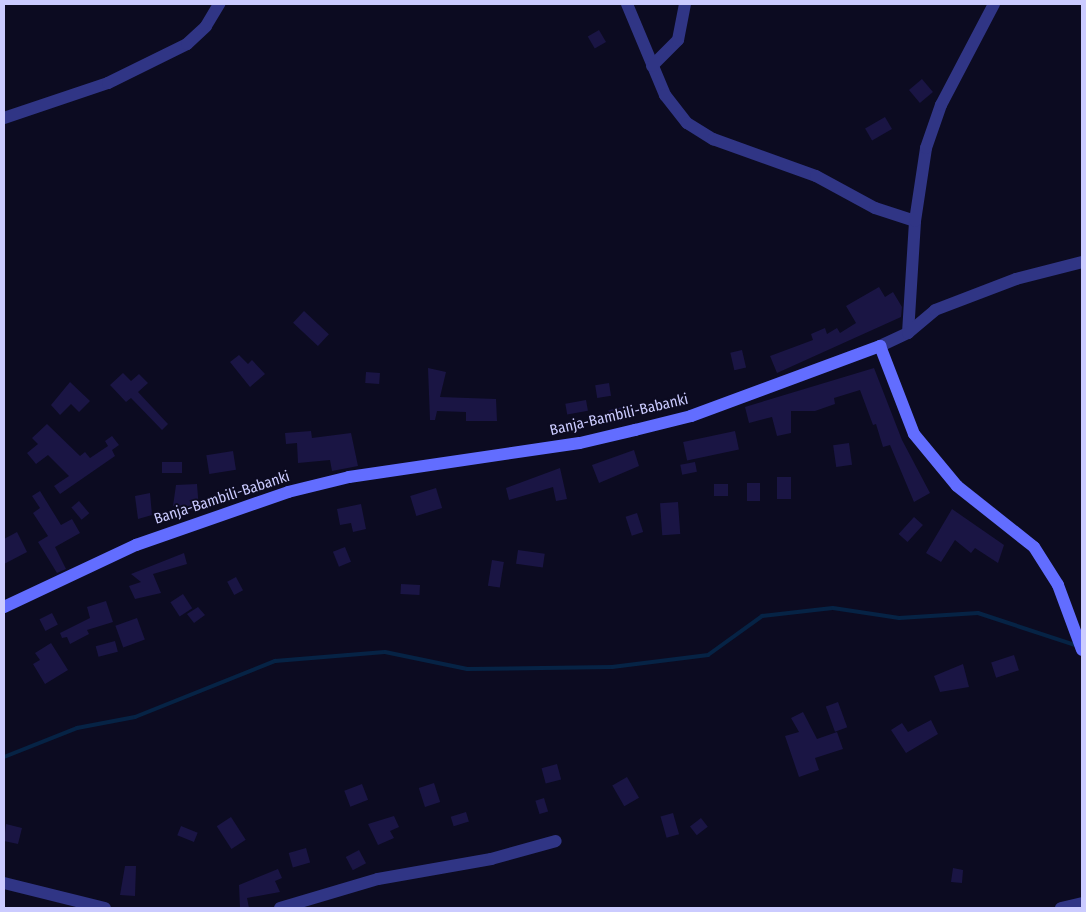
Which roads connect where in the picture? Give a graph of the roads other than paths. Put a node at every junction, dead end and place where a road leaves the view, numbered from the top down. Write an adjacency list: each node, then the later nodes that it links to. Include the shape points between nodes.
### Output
1 (219, 4): 6 (street, via 206,26 187,44 108,83)
2 (627, 4): 5 (street)
3 (685, 4): 5 (street, via 678,40)
4 (994, 4): 7 (street, via 941,105 926,148)
5 (652, 66): 7 (street, via 664,95 687,123 713,139 816,176 875,208)
6 (4, 118)
7 (915, 221): 9 (street)
8 (1082, 262): 9 (street, via 1016,279 935,310)
9 (908, 333): 10 (street)
10 (880, 346): 11 (street, Banja-Bambili-Babanki, via 691,416 654,426 580,443 348,477 288,492 136,544); 12 (street, via 914,434 957,486 1034,547 1058,585)
11 (4, 607)
12 (1082, 650)
13 (556, 841): 17 (street, via 492,859 378,879)
14 (4, 883): 16 (street)
15 (1082, 902): 18 (street)
16 (105, 908)
17 (280, 908)
18 (1061, 908)

